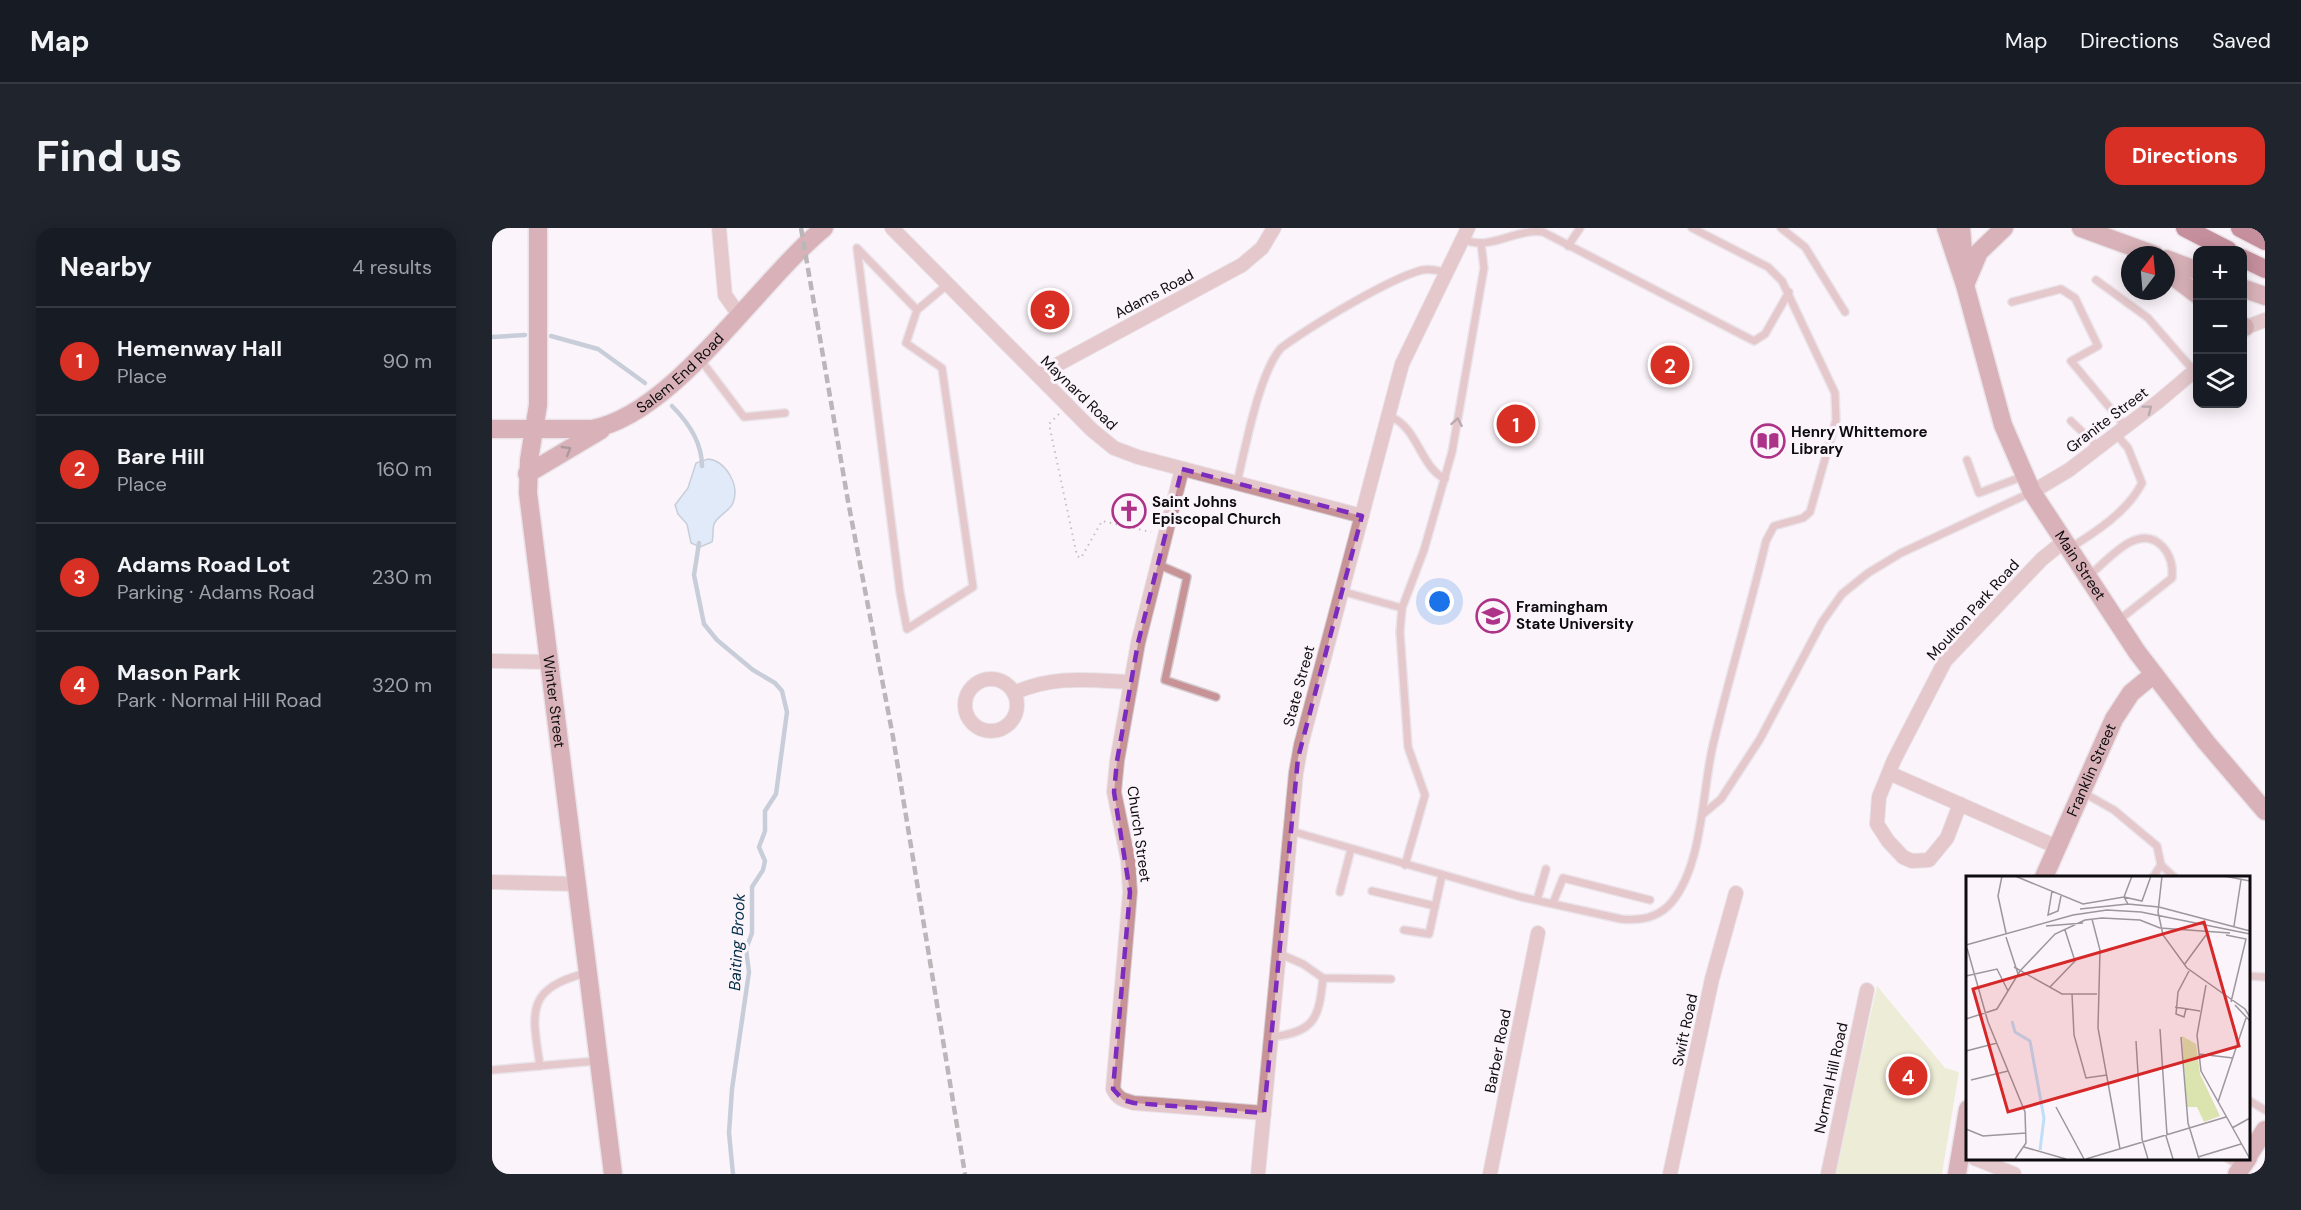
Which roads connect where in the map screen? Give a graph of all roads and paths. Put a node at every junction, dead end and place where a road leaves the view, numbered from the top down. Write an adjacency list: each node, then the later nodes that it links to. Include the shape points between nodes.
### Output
1 (538, 228): 51 (main road, Winter Street, via 538,405)
2 (719, 228): 37 (street, via 725,295)
3 (824, 228): 37 (main road, Salem End Road)
4 (892, 228): 28 (street, Maynard Road)
5 (1274, 228): 43 (street, Adams Road, via 1262,248 1242,265)
6 (1580, 228): 18 (lane)
7 (1692, 228): 32 (lane, via 1768,267)
8 (1781, 228): 36 (lane, via 1805,247)
9 (1946, 228): 29 (main road, Main Street)
10 (1962, 228): 29 (main road, Main Street)
11 (2004, 228): 29 (main road, via 1978,252)
12 (2081, 228): 19 (main road)
13 (2185, 228): 20 (highway)
14 (2240, 228): 16 (highway)
15 (1466, 234): 17 (lane); 25 (street, State Street)
16 (2265, 241)
17 (1481, 243): 18 (lane, via 1528,230 1543,232); 56 (lane, one-way to 17, via 1484,268)
18 (1568, 246): 32 (lane, via 1754,341 1765,334)
19 (2126, 246)
20 (2220, 246)
21 (2247, 260): 24 (highway)
22 (2175, 262): 23 (main road)
23 (2193, 269)
24 (2265, 269)
25 (1445, 273): 46 (street, State Street, via 1408,347); 57 (lane, via 1420,271 1381,288 1281,348 1266,374)
26 (2175, 278): 31 (main road)
27 (2097, 280): 41 (lane, via 2148,318)
28 (948, 284): 35 (lane); 43 (street, Maynard Road)
29 (1965, 285): 58 (main road, Main Street, via 2003,425)
30 (2247, 290): 33 (main road)
31 (2193, 291)
32 (1789, 292): 77 (lane, via 1835,393 1836,420 1810,512 1803,518 1774,526 1766,541 1713,745)
33 (2265, 296)
34 (2012, 302): 50 (lane, via 2061,289 2075,298 2098,346 2071,361)
35 (917, 310): 35 (lane, via 857,248 900,592 908,629 973,587 942,368 906,343)
36 (1845, 312)
37 (739, 315): 40 (main road, Salem End Road)
38 (2265, 320): 39 (street)
39 (2247, 326)
40 (699, 357): 45 (lane, via 744,417); 48 (main road, Salem End Road, via 645,406)
41 (2193, 367)
42 (2193, 372): 50 (street, Granite Street, one-way to 42)
43 (1038, 375): 44 (street, Maynard Road)
44 (1067, 405): 54 (street, Maynard Road, via 1114,448); 60 (path, via 1049,424 1077,556 1081,558 1102,521)
45 (785, 413)
46 (1387, 416): 56 (lane, via 1401,422 1432,470); 59 (street, State Street)
47 (2071, 422): 52 (lane)
48 (607, 426): 51 (main road, Salem End Road); 55 (main road, one-way to 48)
49 (492, 429): 51 (main road, Salem End Road)
50 (2120, 429): 52 (street, Granite Street); 61 (lane, via 2142,483 2105,525)
51 (534, 430): 55 (main road, Winter Street)
52 (2098, 447): 58 (street, Granite Street, via 2069,470)
53 (1967, 460): 58 (lane, via 1979,493)
54 (1182, 469): 57 (street, Maynard Road); 60 (street, Church Street)
55 (528, 474): 68 (main road, Winter Street)
56 (1445, 479): 65 (lane, via 1420,564)
57 (1237, 483): 59 (street, Maynard Road)
58 (2028, 484): 61 (main road, Main Street); 77 (lane, via 1901,553 1842,594 1822,622 1760,739 1721,799)
59 (1362, 516): 64 (street, State Street)
60 (1165, 535): 62 (street, Church Street)
61 (2066, 546): 63 (main road, Main Street); 73 (street, Moulton Park Road, via 2042,559 1945,661)
62 (1157, 564): 70 (street, Church Street); 72 (lane, via 1187,578 1165,680)
63 (2087, 578): 66 (main road, Main Street); 66 (lane, via 2134,539 2155,539 2166,550 2172,578)
64 (1341, 591): 65 (lane); 78 (street, State Street, via 1299,751)
65 (1402, 608): 81 (lane, via 1400,632 1408,747 1425,795)
66 (2116, 622): 69 (main road, Main Street)
67 (492, 661): 68 (street)
68 (549, 662): 89 (main road, Winter Street)
69 (2154, 674): 74 (main road, Franklin Street, via 2122,705); 76 (main road, Main Street)
70 (1130, 682): 71 (street, via 1054,680); 112 (street, Church Street, via 1115,777 1130,892 1113,1089 1123,1101)
71 (1014, 693)
72 (1215, 697)
73 (1888, 773): 75 (street); 75 (street, Moulton Park Road, via 1877,806 1877,824 1895,849 1912,861 1929,860 1942,848)
74 (2082, 792): 79 (main road, Franklin Street); 82 (lane, via 2114,810 2157,846)
75 (1960, 804): 79 (street)
76 (2265, 810)
77 (1703, 814): 95 (lane, via 1685,878 1664,910 1634,921)
78 (1291, 831): 80 (lane); 99 (street, State Street)
79 (2058, 847): 85 (main road, Franklin Street)
80 (1351, 849): 81 (lane); 91 (lane)
81 (1406, 865): 84 (lane)
82 (2161, 865): 86 (lane); 87 (lane)
83 (1546, 868): 93 (lane)
84 (1442, 875): 93 (lane); 96 (lane)
85 (2044, 876)
86 (2154, 876)
87 (2173, 876)
88 (492, 882): 89 (street)
89 (578, 884): 100 (main road, Winter Street)
90 (1372, 891): 96 (lane)
91 (1341, 892)
92 (1736, 893): 118 (street, Swift Road, via 1712,979)
93 (1537, 900): 95 (lane)
94 (1650, 900): 95 (lane, via 1563,878)
95 (1553, 903)
96 (1435, 906): 97 (lane, via 1429,934)
97 (1404, 930)
98 (1538, 933): 117 (street, Barber Road)
99 (1280, 954): 103 (lane); 106 (street, State Street)
100 (588, 972): 107 (main road, Winter Street); 108 (lane, via 552,985 537,1003 534,1029)
101 (2250, 976): 102 (lane)
102 (2265, 977)
103 (1323, 978): 104 (lane); 106 (lane, via 1320,1010 1311,1024 1293,1034)
104 (1391, 979)
105 (1867, 990): 119 (street, Normal Hill Road)
106 (1272, 1036): 112 (street, State Street)
107 (599, 1061): 108 (lane); 115 (main road, Winter Street)
108 (540, 1066): 109 (lane)
109 (492, 1070)
110 (2250, 1101): 111 (lane)
111 (2265, 1110)
112 (1264, 1113): 116 (street, State Street)
113 (1966, 1158): 120 (main road)
114 (1978, 1159): 121 (street)
115 (613, 1174)
116 (1258, 1174)
117 (1490, 1174)
118 (1670, 1174)
119 (1828, 1174)
120 (1957, 1174)
121 (2014, 1174)

